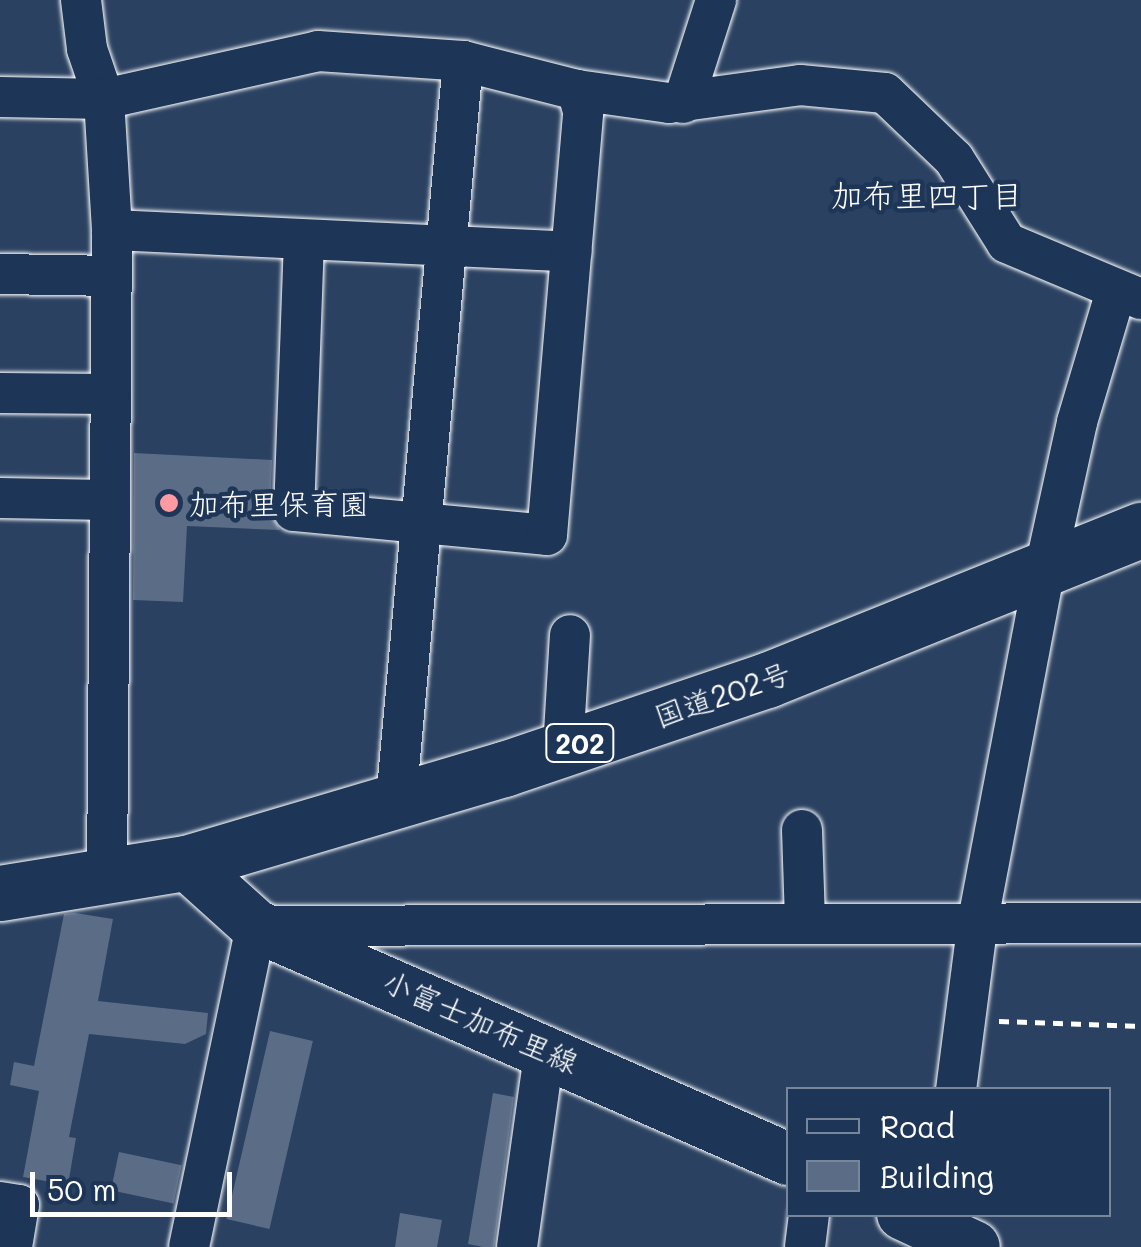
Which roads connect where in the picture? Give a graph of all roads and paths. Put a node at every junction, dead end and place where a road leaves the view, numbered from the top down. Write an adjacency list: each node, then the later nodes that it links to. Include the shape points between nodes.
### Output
1 (82, 0): 6 (street, via 86,48)
2 (716, 0): 7 (street)
3 (463, 61): 4 (street); 6 (street, via 318,52); 10 (street)
4 (577, 90): 7 (street); 11 (street, via 583,111)
5 (0, 97): 6 (street)
6 (104, 99): 8 (street)
7 (683, 103): 14 (street, via 800,85 884,93 954,159 1007,243)
8 (112, 230): 9 (street); 13 (street)
9 (304, 240): 10 (street); 19 (street, via 294,511)
10 (446, 245): 11 (street); 19 (street)
11 (571, 252): 19 (street, via 546,536)
12 (0, 274): 13 (street)
13 (111, 276): 16 (street)
14 (1129, 295): 21 (street, via 1077,422)
15 (0, 393): 16 (street)
16 (110, 394): 18 (street)
17 (0, 498): 18 (street)
18 (108, 500): 27 (street)
19 (420, 525): 24 (street)
20 (1141, 530): 21 (highway, 国道202号 / 202)
21 (1044, 568): 23 (highway, 国道202号 / 202, via 767,680); 29 (street)
22 (570, 635): 23 (street)
23 (563, 749): 24 (highway, 国道202号 / 202)
24 (396, 802): 26 (highway, 国道202号 / 202)
25 (802, 830): 30 (street)
26 (186, 863): 27 (highway, 国道202号 / 202); 32 (main road, 小富士加布里線)
27 (107, 877): 28 (highway, 国道202号 / 202)
28 (7, 903)
29 (978, 920): 30 (street); 31 (street); 33 (street)
30 (805, 921): 32 (street)
31 (1141, 923)
32 (256, 926): 35 (main road, 小富士加布里線); 41 (street)
33 (966, 1019): 34 (path); 36 (street)
34 (1141, 1026)
35 (545, 1050): 37 (main road, 小富士加布里線); 42 (street)
36 (956, 1087)
37 (786, 1158)
38 (0, 1202): 40 (street, via 19,1206)
39 (809, 1217): 43 (street)
40 (12, 1247)
41 (189, 1247)
42 (517, 1247)
43 (806, 1247)

